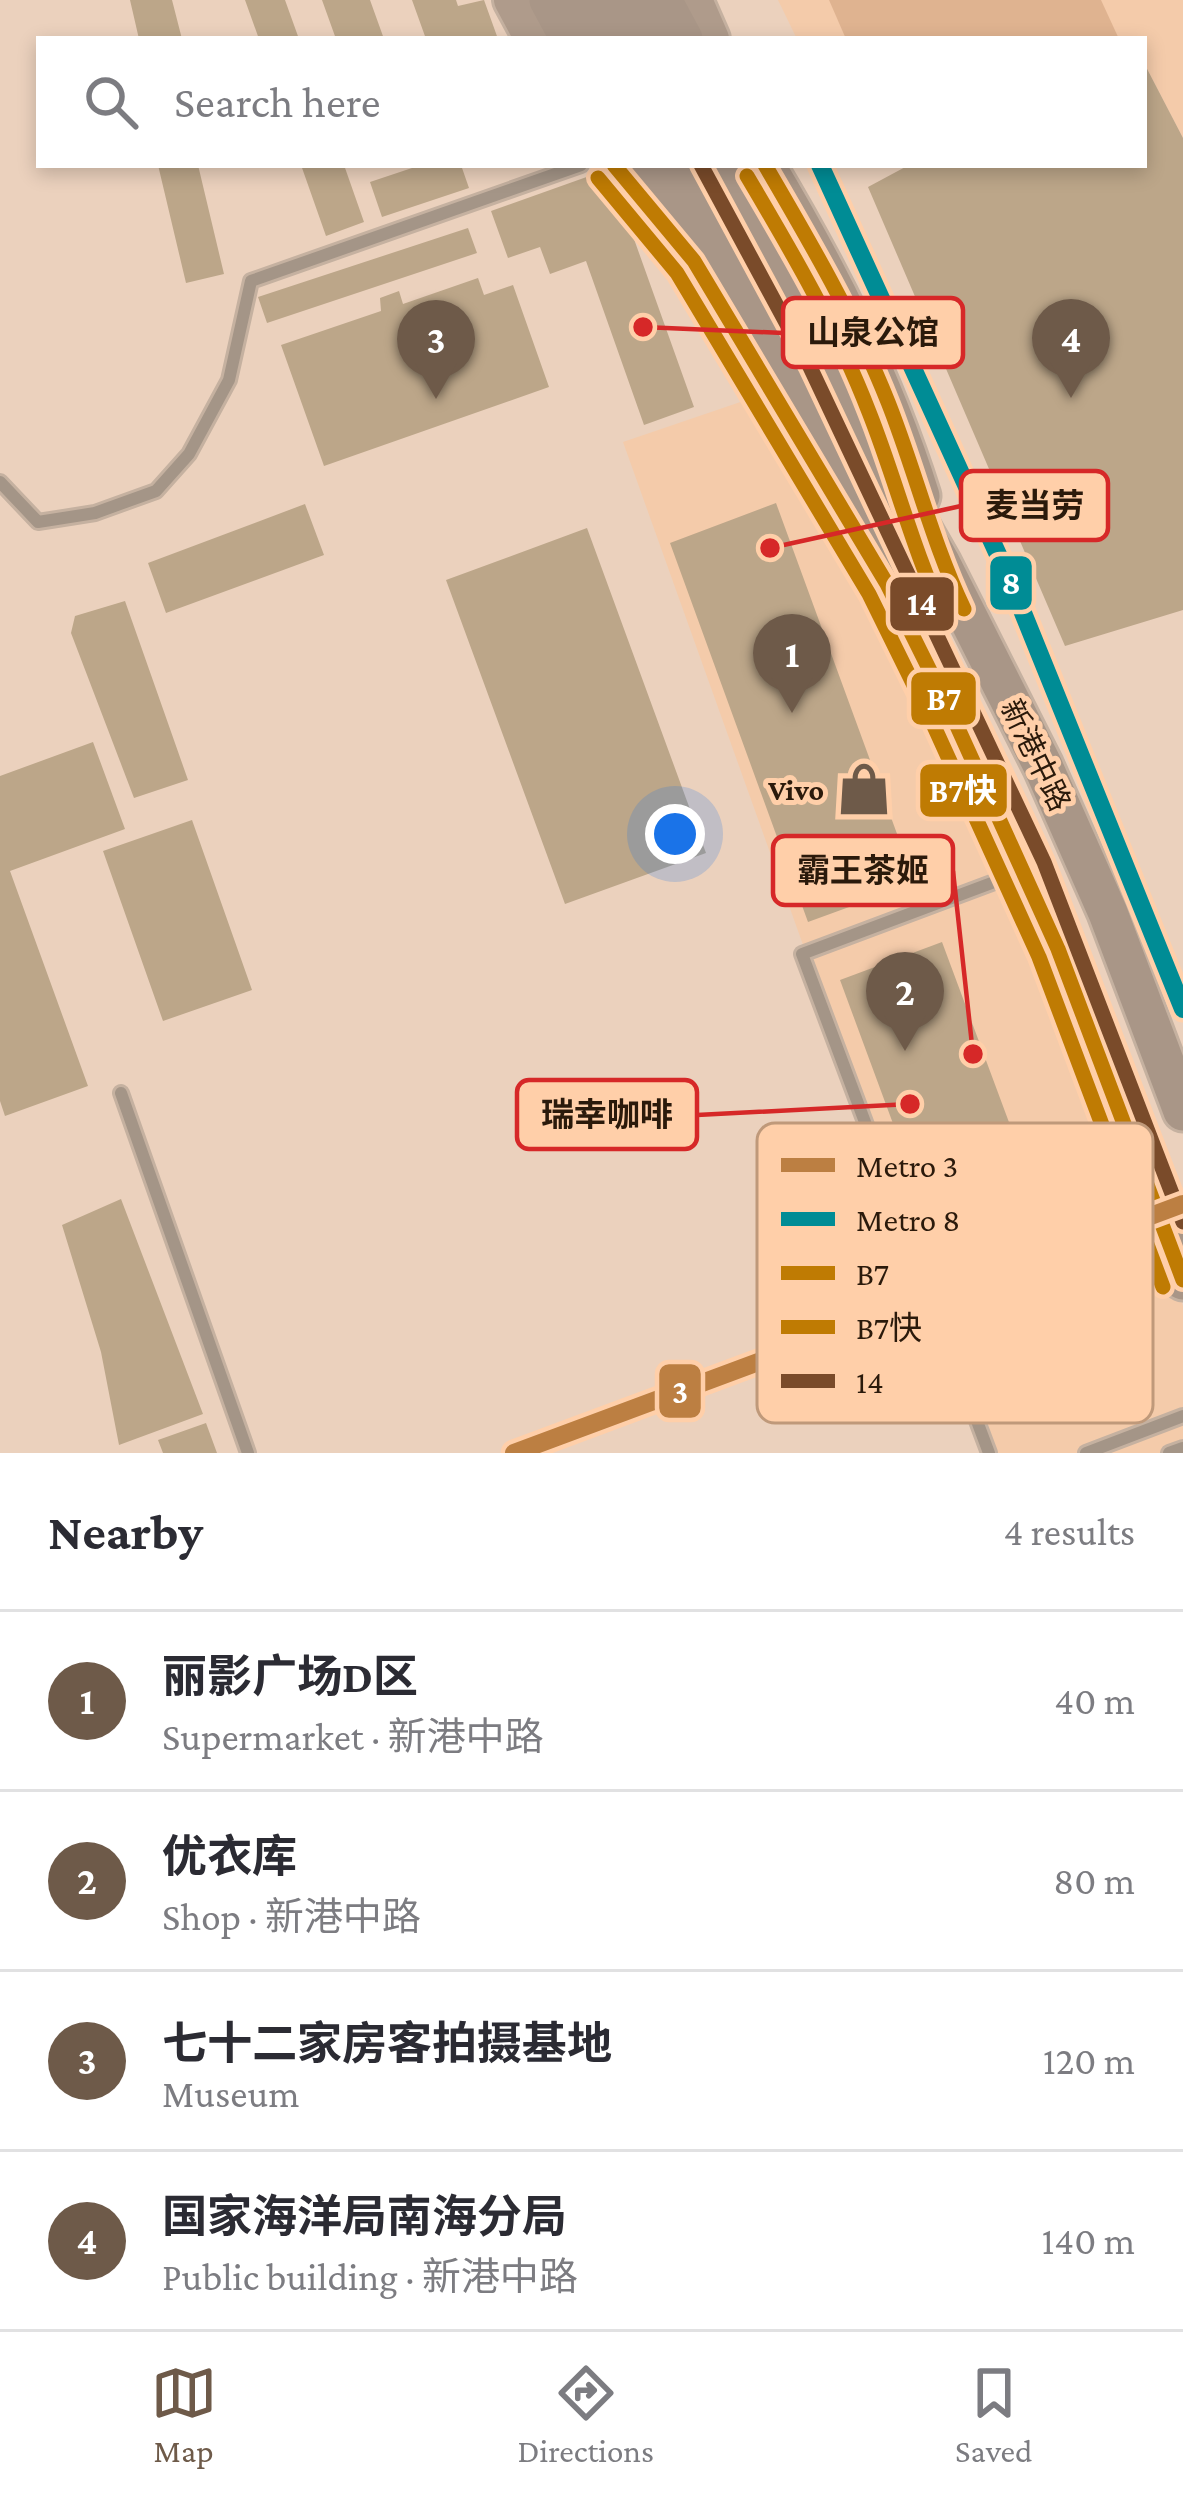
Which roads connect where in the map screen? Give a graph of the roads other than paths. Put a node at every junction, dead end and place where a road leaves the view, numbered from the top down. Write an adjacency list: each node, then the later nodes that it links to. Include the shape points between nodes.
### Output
1 (512, 0): 7 (main road)
2 (550, 0): 8 (main road)
3 (587, 0): 9 (main road)
4 (621, 0): 10 (main road)
5 (662, 0): 11 (main road)
6 (694, 0): 12 (main road)
7 (531, 36)
8 (568, 36)
9 (606, 36)
10 (641, 36)
11 (680, 36)
12 (710, 36)
13 (572, 168): 20 (lane, via 251,281 230,380 189,454 156,491 94,513 38,521)
14 (616, 168): 19 (main road)
15 (642, 168): 19 (main road)
16 (678, 168): 22 (main road, 新港中路, via 791,376)
17 (716, 168): 21 (main road, 新港中路)
18 (766, 168): 21 (main road, via 878,378)
19 (694, 261): 22 (main road)
20 (0, 482)
21 (941, 564): 25 (main road, 新港中路, via 1081,849)
22 (887, 584): 23 (main road, 新港中路)
23 (1025, 871): 26 (lane, via 802,954); 27 (main road, 新港中路)
24 (121, 1093): 33 (lane)
25 (1183, 1111)
26 (865, 1123)
27 (1122, 1123)
28 (1153, 1202): 29 (main road, 新港中路)
29 (1183, 1280)
30 (1183, 1416): 35 (lane)
31 (978, 1423): 34 (lane)
32 (1183, 1448): 36 (lane)
33 (248, 1453)
34 (989, 1453)
35 (1086, 1453)
36 (1169, 1453)

